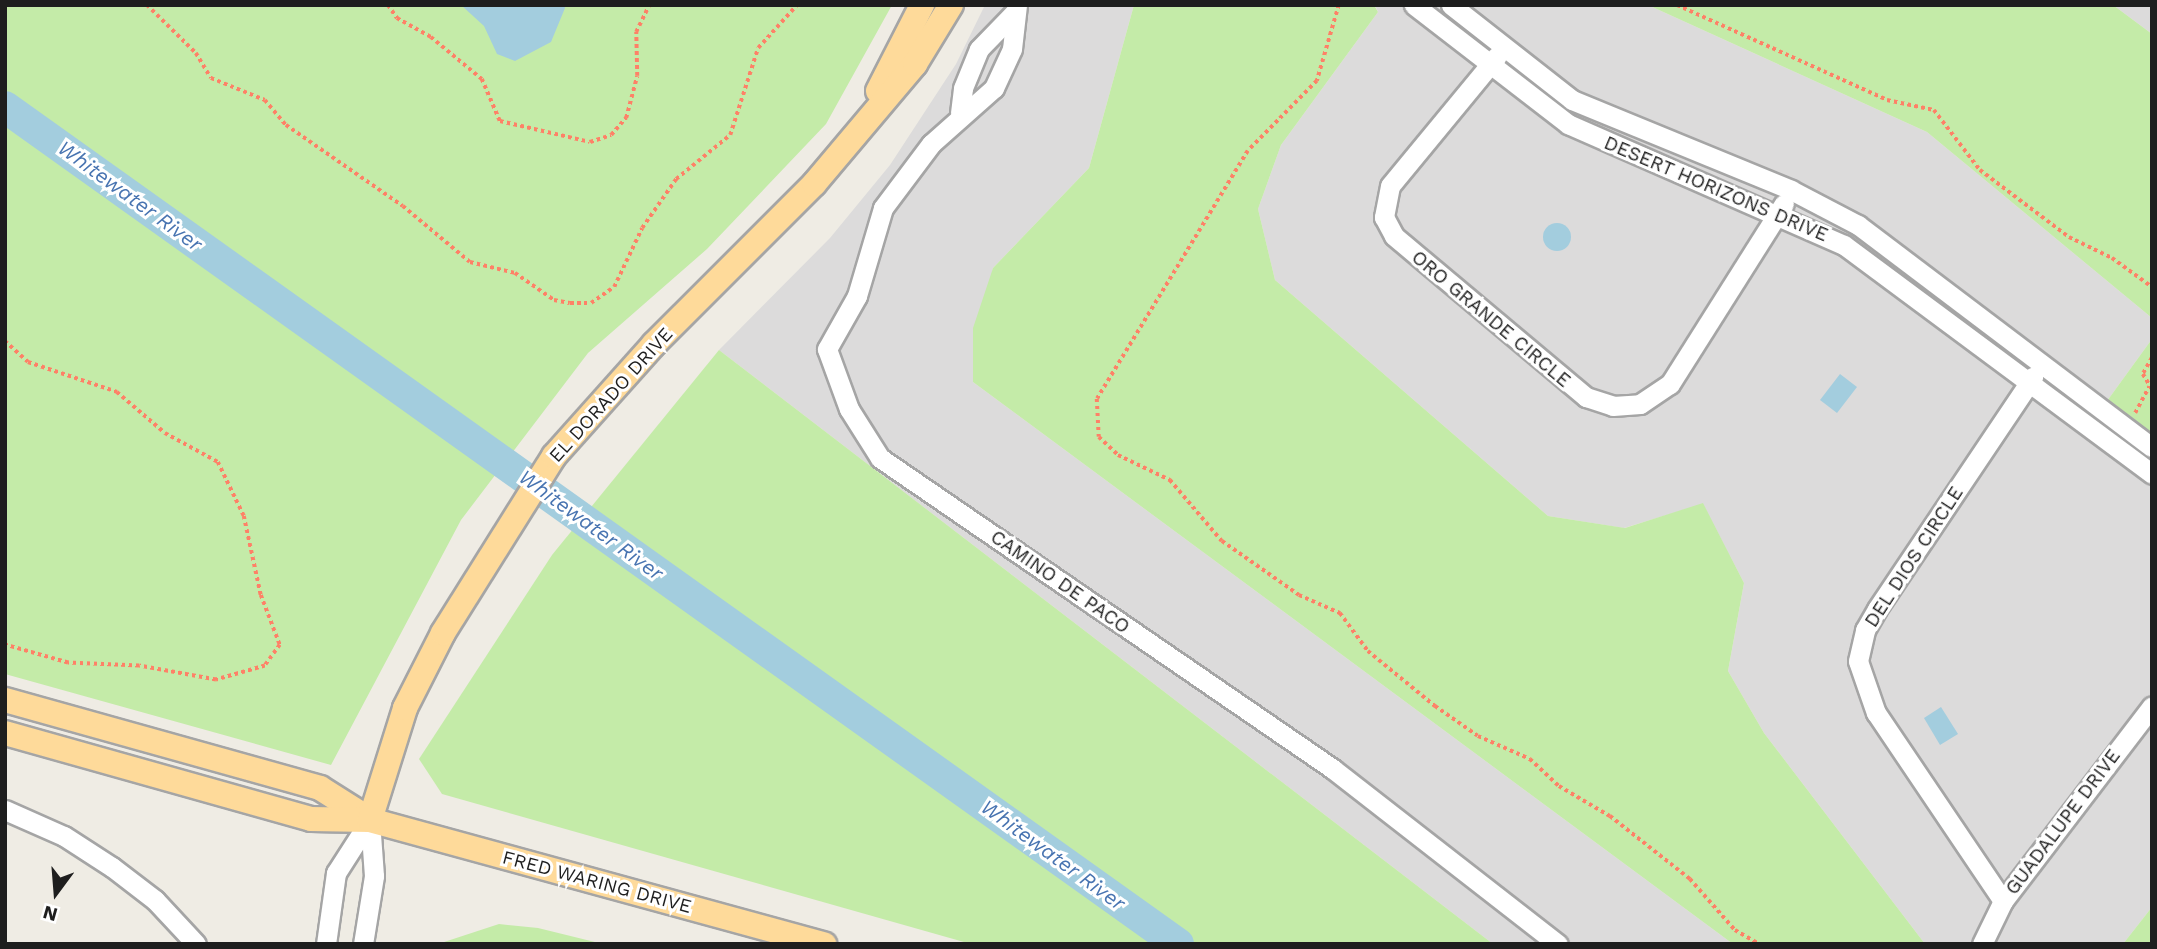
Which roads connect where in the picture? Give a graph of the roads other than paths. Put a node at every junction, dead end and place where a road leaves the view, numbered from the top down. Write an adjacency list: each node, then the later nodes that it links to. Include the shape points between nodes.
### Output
1 (922, 5): 9 (main road, EL DORADO DRIVE)
2 (951, 5): 9 (main road, EL DORADO DRIVE, via 915,64)
3 (1414, 5): 7 (street, DESERT HORIZONS DRIVE)
4 (1451, 5): 6 (street, DESERT HORIZONS DRIVE)
5 (1015, 9): 8 (street, CAMINO DE PACO, via 979,49 963,88); 8 (street, CAMINO DE PACO, via 1006,66 985,100)
6 (1503, 50): 7 (street, ORO GRANDE CIRCLE); 10 (street, DESERT HORIZONS DRIVE, via 1572,100)
7 (1488, 65): 11 (street, DESERT HORIZONS DRIVE, via 1568,124); 11 (street, ORO GRANDE CIRCLE, via 1390,186 1383,205 1387,226 1586,397 1613,406 1640,404 1670,384)
8 (960, 113): 26 (street, CAMINO DE PACO, via 902,176 883,208 857,296 827,349 849,408 880,458 1333,769)
9 (859, 126): 20 (main road, EL DORADO DRIVE, via 814,184 654,344 554,456 443,634 405,708)
10 (1791, 190): 11 (street, ORO GRANDE CIRCLE); 12 (street, DESERT HORIZONS DRIVE, via 1858,225)
11 (1780, 214): 13 (street, DESERT HORIZONS DRIVE, via 1862,257)
12 (2043, 363): 13 (street, DEL DIOS CIRCLE); 14 (street, DESERT HORIZONS DRIVE)
13 (2028, 385): 15 (street, DESERT HORIZONS DRIVE); 21 (street, DEL DIOS CIRCLE, via 1877,609 1865,630 1858,661 1876,713)
14 (2152, 447)
15 (2152, 474)
16 (5, 699): 20 (main road, FRED WARING DRIVE, via 320,788)
17 (2152, 706): 21 (street, GUADALUPE DRIVE)
18 (5, 733): 20 (main road, FRED WARING DRIVE, via 311,819)
19 (5, 810): 22 (street, via 64,836 112,867 155,900)
20 (370, 820): 23 (street, via 336,873); 24 (street, via 374,876); 25 (main road, FRED WARING DRIVE)
21 (2003, 901): 27 (street, GUADALUPE DRIVE)
22 (196, 944)
23 (326, 944)
24 (363, 944)
25 (824, 944)
26 (1558, 944)
27 (1982, 944)

